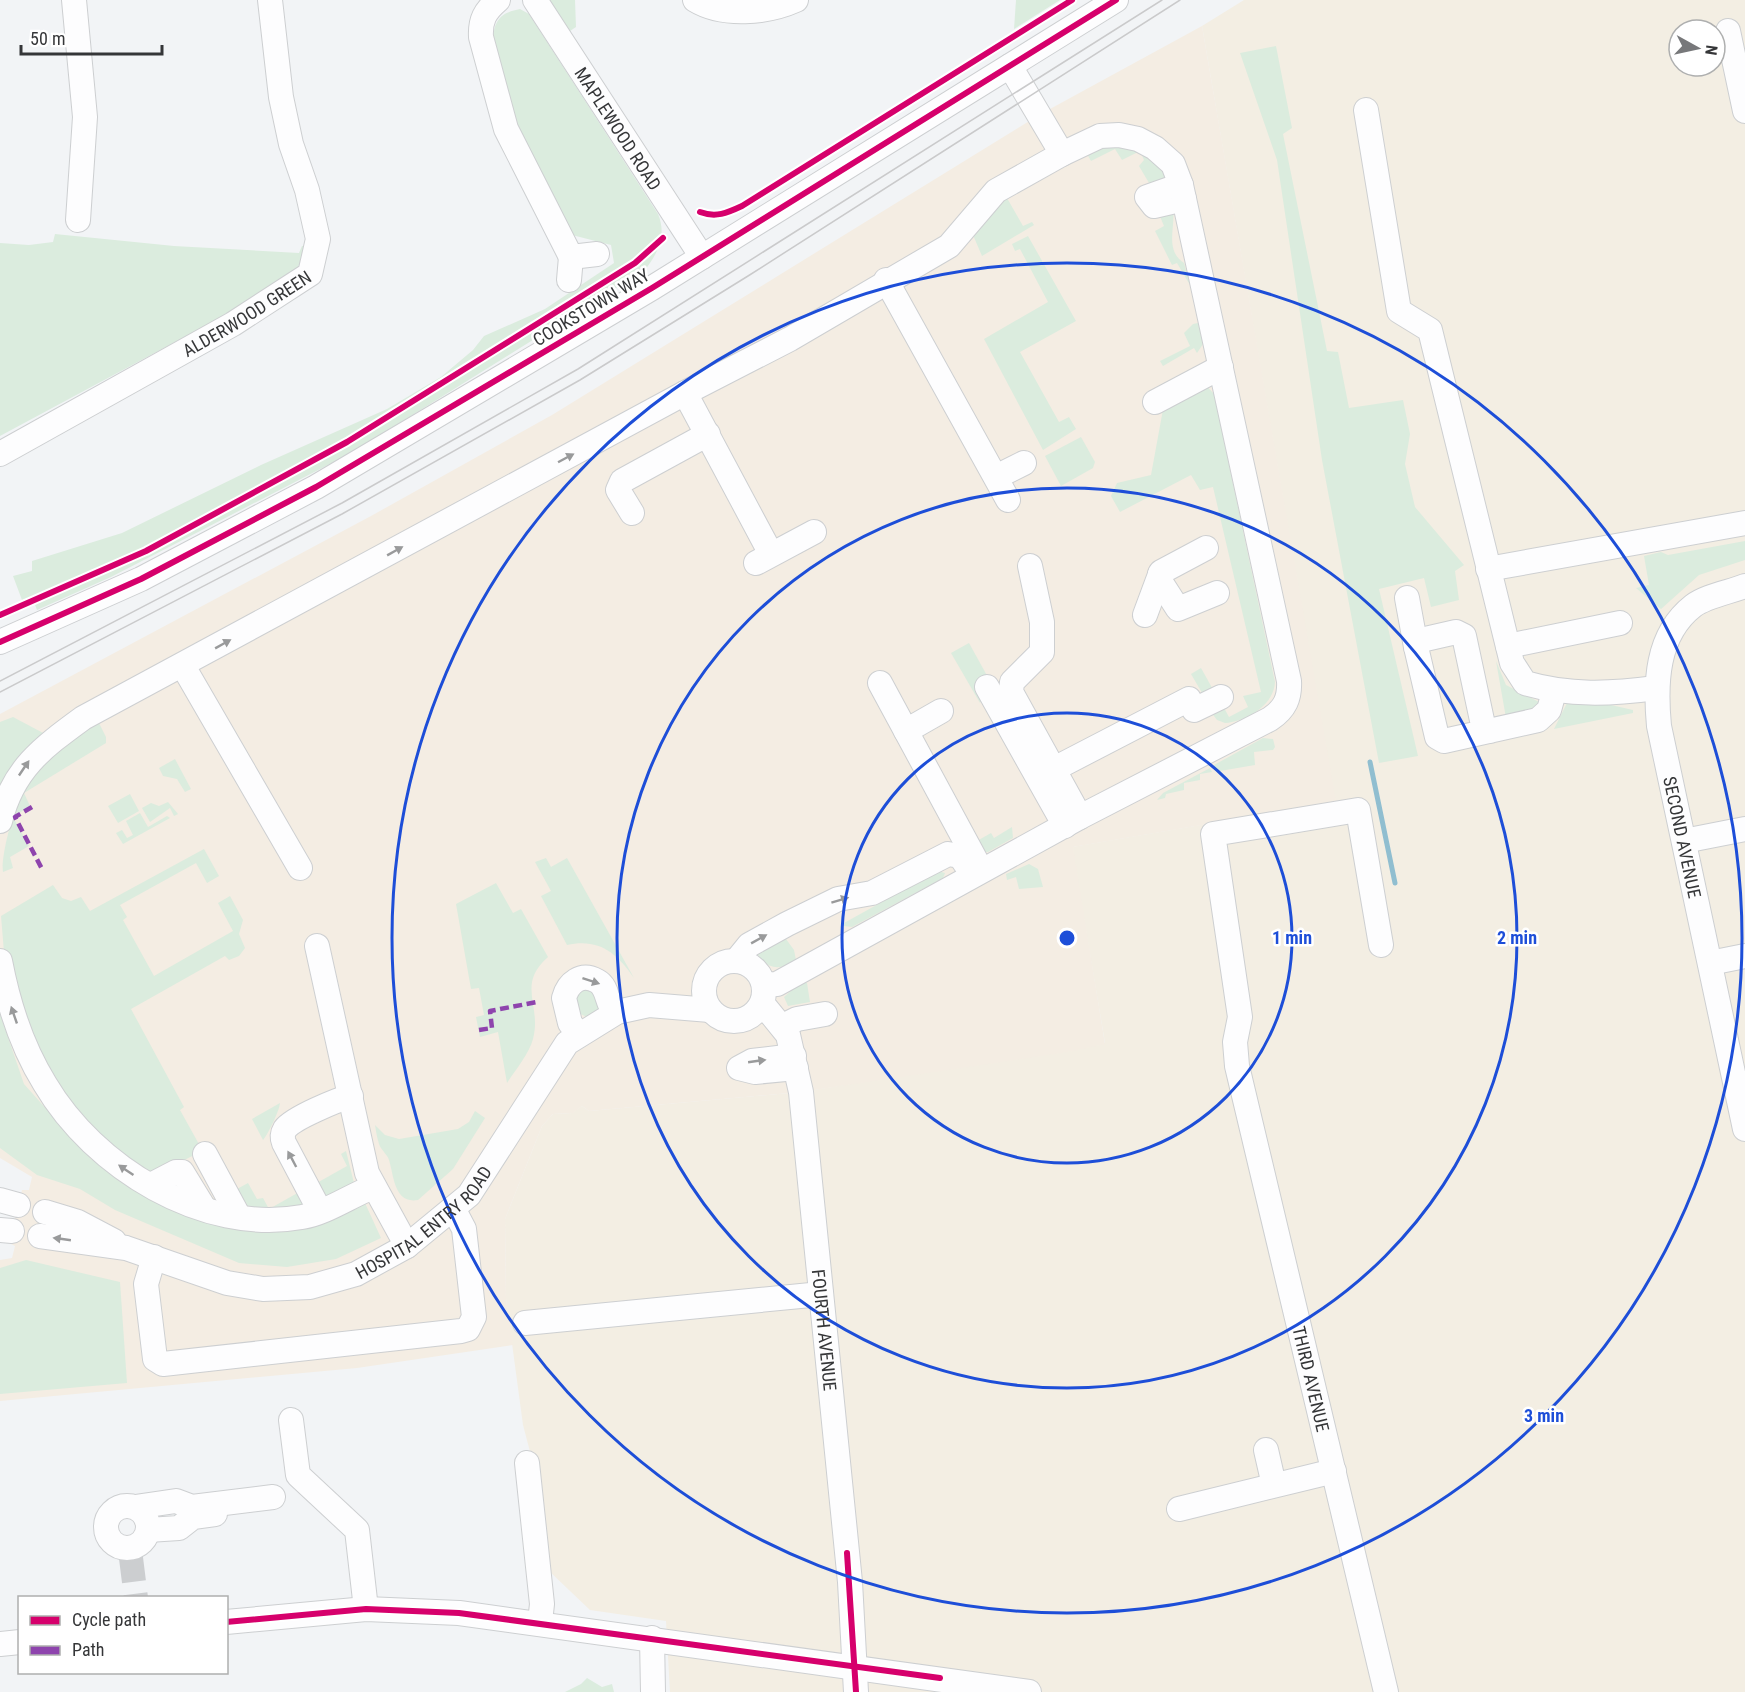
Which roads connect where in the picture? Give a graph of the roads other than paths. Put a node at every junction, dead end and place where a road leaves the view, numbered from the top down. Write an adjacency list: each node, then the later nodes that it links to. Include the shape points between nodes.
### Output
1 (74, 0): 13 (street, via 85,117)
2 (270, 0): 21 (street, ALDERWOOD GREEN, via 280,96 318,239 310,274 233,324)
3 (498, 0): 14 (street, via 486,10 481,31 506,129 570,268)
4 (535, 0): 15 (street, MAPLEWOOD ROAD)
5 (695, 0): 6 (street, via 708,8 746,11 779,8)
6 (796, 0)
7 (1116, 0): 9 (street, COOKSTOWN WAY)
8 (1728, 31): 11 (street)
9 (1010, 66): 12 (street); 15 (street, COOKSTOWN WAY)
10 (1366, 110): 30 (street, via 1399,311 1430,330)
11 (1745, 111)
12 (1062, 154): 16 (street, via 996,191 949,246); 17 (street, via 1100,136 1131,138 1155,148 1173,164 1183,192)
13 (78, 220)
14 (597, 254)
15 (702, 256): 37 (street, COOKSTOWN WAY, via 316,487 141,579)
16 (886, 280): 18 (street, via 790,339); 23 (street)
17 (1221, 367): 19 (street); 51 (street, via 1290,690 1283,709 1270,719)
18 (685, 393): 20 (street); 40 (street, one-way to 18)
19 (1155, 402)
20 (708, 434): 25 (street, via 621,482 618,490); 27 (street, via 764,559)
21 (0, 454)
22 (1024, 463): 23 (street)
23 (996, 477): 24 (street)
24 (1008, 500)
25 (632, 513)
26 (1745, 523): 30 (street)
27 (814, 532)
28 (1206, 548): 31 (street)
29 (1030, 566): 49 (street, via 1042,622 1042,652 1012,682 1011,692)
30 (1488, 569): 38 (street)
31 (1160, 574): 33 (street, via 1178,609); 35 (street)
32 (1745, 586): 43 (street, SECOND AVENUE, via 1694,606 1671,631 1660,661)
33 (1217, 593)
34 (1407, 598): 39 (street)
35 (1145, 615)
36 (1620, 623): 38 (street)
37 (0, 642)
38 (1508, 646): 44 (street, via 1512,663 1525,683)
39 (1416, 647): 48 (street, via 1437,737 1444,741); 48 (street, via 1421,640 1456,632 1464,636 1483,725)
40 (183, 666): 50 (street, one-way to 40, via 13,785 39,750 83,718); 54 (street)
41 (880, 682): 47 (street)
42 (987, 687): 51 (street)
43 (1656, 688): 44 (street, via 1615,693); 53 (street, SECOND AVENUE, via 1659,726)
44 (1554, 692): 48 (street, via 1550,710 1538,720)
45 (1221, 697): 49 (street, via 1192,705)
46 (941, 711): 47 (street)
47 (906, 731): 55 (street)
48 (1490, 731)
49 (1054, 769): 51 (street)
50 (0, 821)
51 (1072, 821): 55 (street)
52 (1745, 829): 53 (street)
53 (1684, 841): 61 (street, SECOND AVENUE)
54 (300, 868)
55 (977, 872): 60 (street, one-way to 55, via 748,945 787,924 838,899 872,893 948,854 960,856); 63 (street)
56 (1381, 945): 87 (street, THIRD AVENUE, via 1358,810 1213,834 1240,1017 1235,1042 1237,1066)
57 (317, 946): 70 (street)
58 (1745, 956): 61 (street)
59 (0, 961): 77 (street, one-way to 59, via 204,1208 151,1185 117,1164 86,1137 45,1086 42,1060 13,1012)
60 (736, 961): 62 (street, via 717,966); 63 (street, via 753,967)
61 (1710, 963): 71 (street, SECOND AVENUE)
62 (706, 981): 64 (street, HOSPITAL ENTRY ROAD); 65 (street, via 705,1000)
63 (763, 994): 65 (street, via 748,1018 738,1021 718,1017); 68 (street, FOURTH AVENUE)
64 (649, 1005): 65 (street, HOSPITAL ENTRY ROAD); 66 (street, HOSPITAL ENTRY ROAD)
65 (710, 1010)
66 (617, 1012): 69 (street, HOSPITAL ENTRY ROAD); 69 (street, one-way to 66, via 570,1023 564,998 574,981 597,981 604,987 610,1007)
67 (825, 1014): 68 (street)
68 (783, 1026): 82 (street, FOURTH AVENUE, via 797,1072)
69 (579, 1035): 74 (street, HOSPITAL ENTRY ROAD, via 567,1043 480,1182)
70 (351, 1096): 73 (street, via 358,1142); 75 (street, one-way to 70, via 283,1134 288,1126)
71 (1745, 1129)
72 (205, 1154): 77 (street)
73 (373, 1187): 75 (street); 79 (street)
74 (454, 1210): 79 (street, HOSPITAL ENTRY ROAD); 81 (street, via 464,1230 474,1317 468,1329 461,1331 163,1364 155,1359 146,1284)
75 (320, 1211): 77 (street, via 264,1220)
76 (45, 1212): 80 (street, HOSPITAL ENTRY ROAD, via 99,1231)
77 (239, 1217)
78 (40, 1236): 80 (street, HOSPITAL ENTRY ROAD, one-way to 78)
79 (407, 1246): 81 (street, HOSPITAL ENTRY ROAD, via 356,1274 288,1290 227,1283)
80 (126, 1248): 81 (street, HOSPITAL ENTRY ROAD)
81 (154, 1257)
82 (821, 1294): 83 (street); 98 (street, FOURTH AVENUE)
83 (525, 1323)
84 (291, 1420): 92 (street, via 298,1475 353,1524 358,1535)
85 (1266, 1450): 88 (street)
86 (526, 1463): 94 (street, via 542,1604)
87 (1334, 1471): 88 (street); 102 (street, THIRD AVENUE)
88 (1274, 1485): 90 (street)
89 (274, 1502): 91 (street, via 192,1512 176,1501)
90 (1179, 1509)
91 (143, 1518): 91 (street, via 142,1542 131,1553 111,1542 106,1521 110,1515 121,1507)
92 (366, 1609): 93 (street); 94 (street)
93 (228, 1622)
94 (540, 1622): 95 (street)
95 (652, 1638): 98 (street); 99 (street)
96 (18, 1642): 97 (street)
97 (0, 1644)
98 (855, 1667): 100 (street, FOURTH AVENUE); 101 (street)
99 (653, 1692)
100 (856, 1692)
101 (1029, 1692)
102 (1386, 1692)

